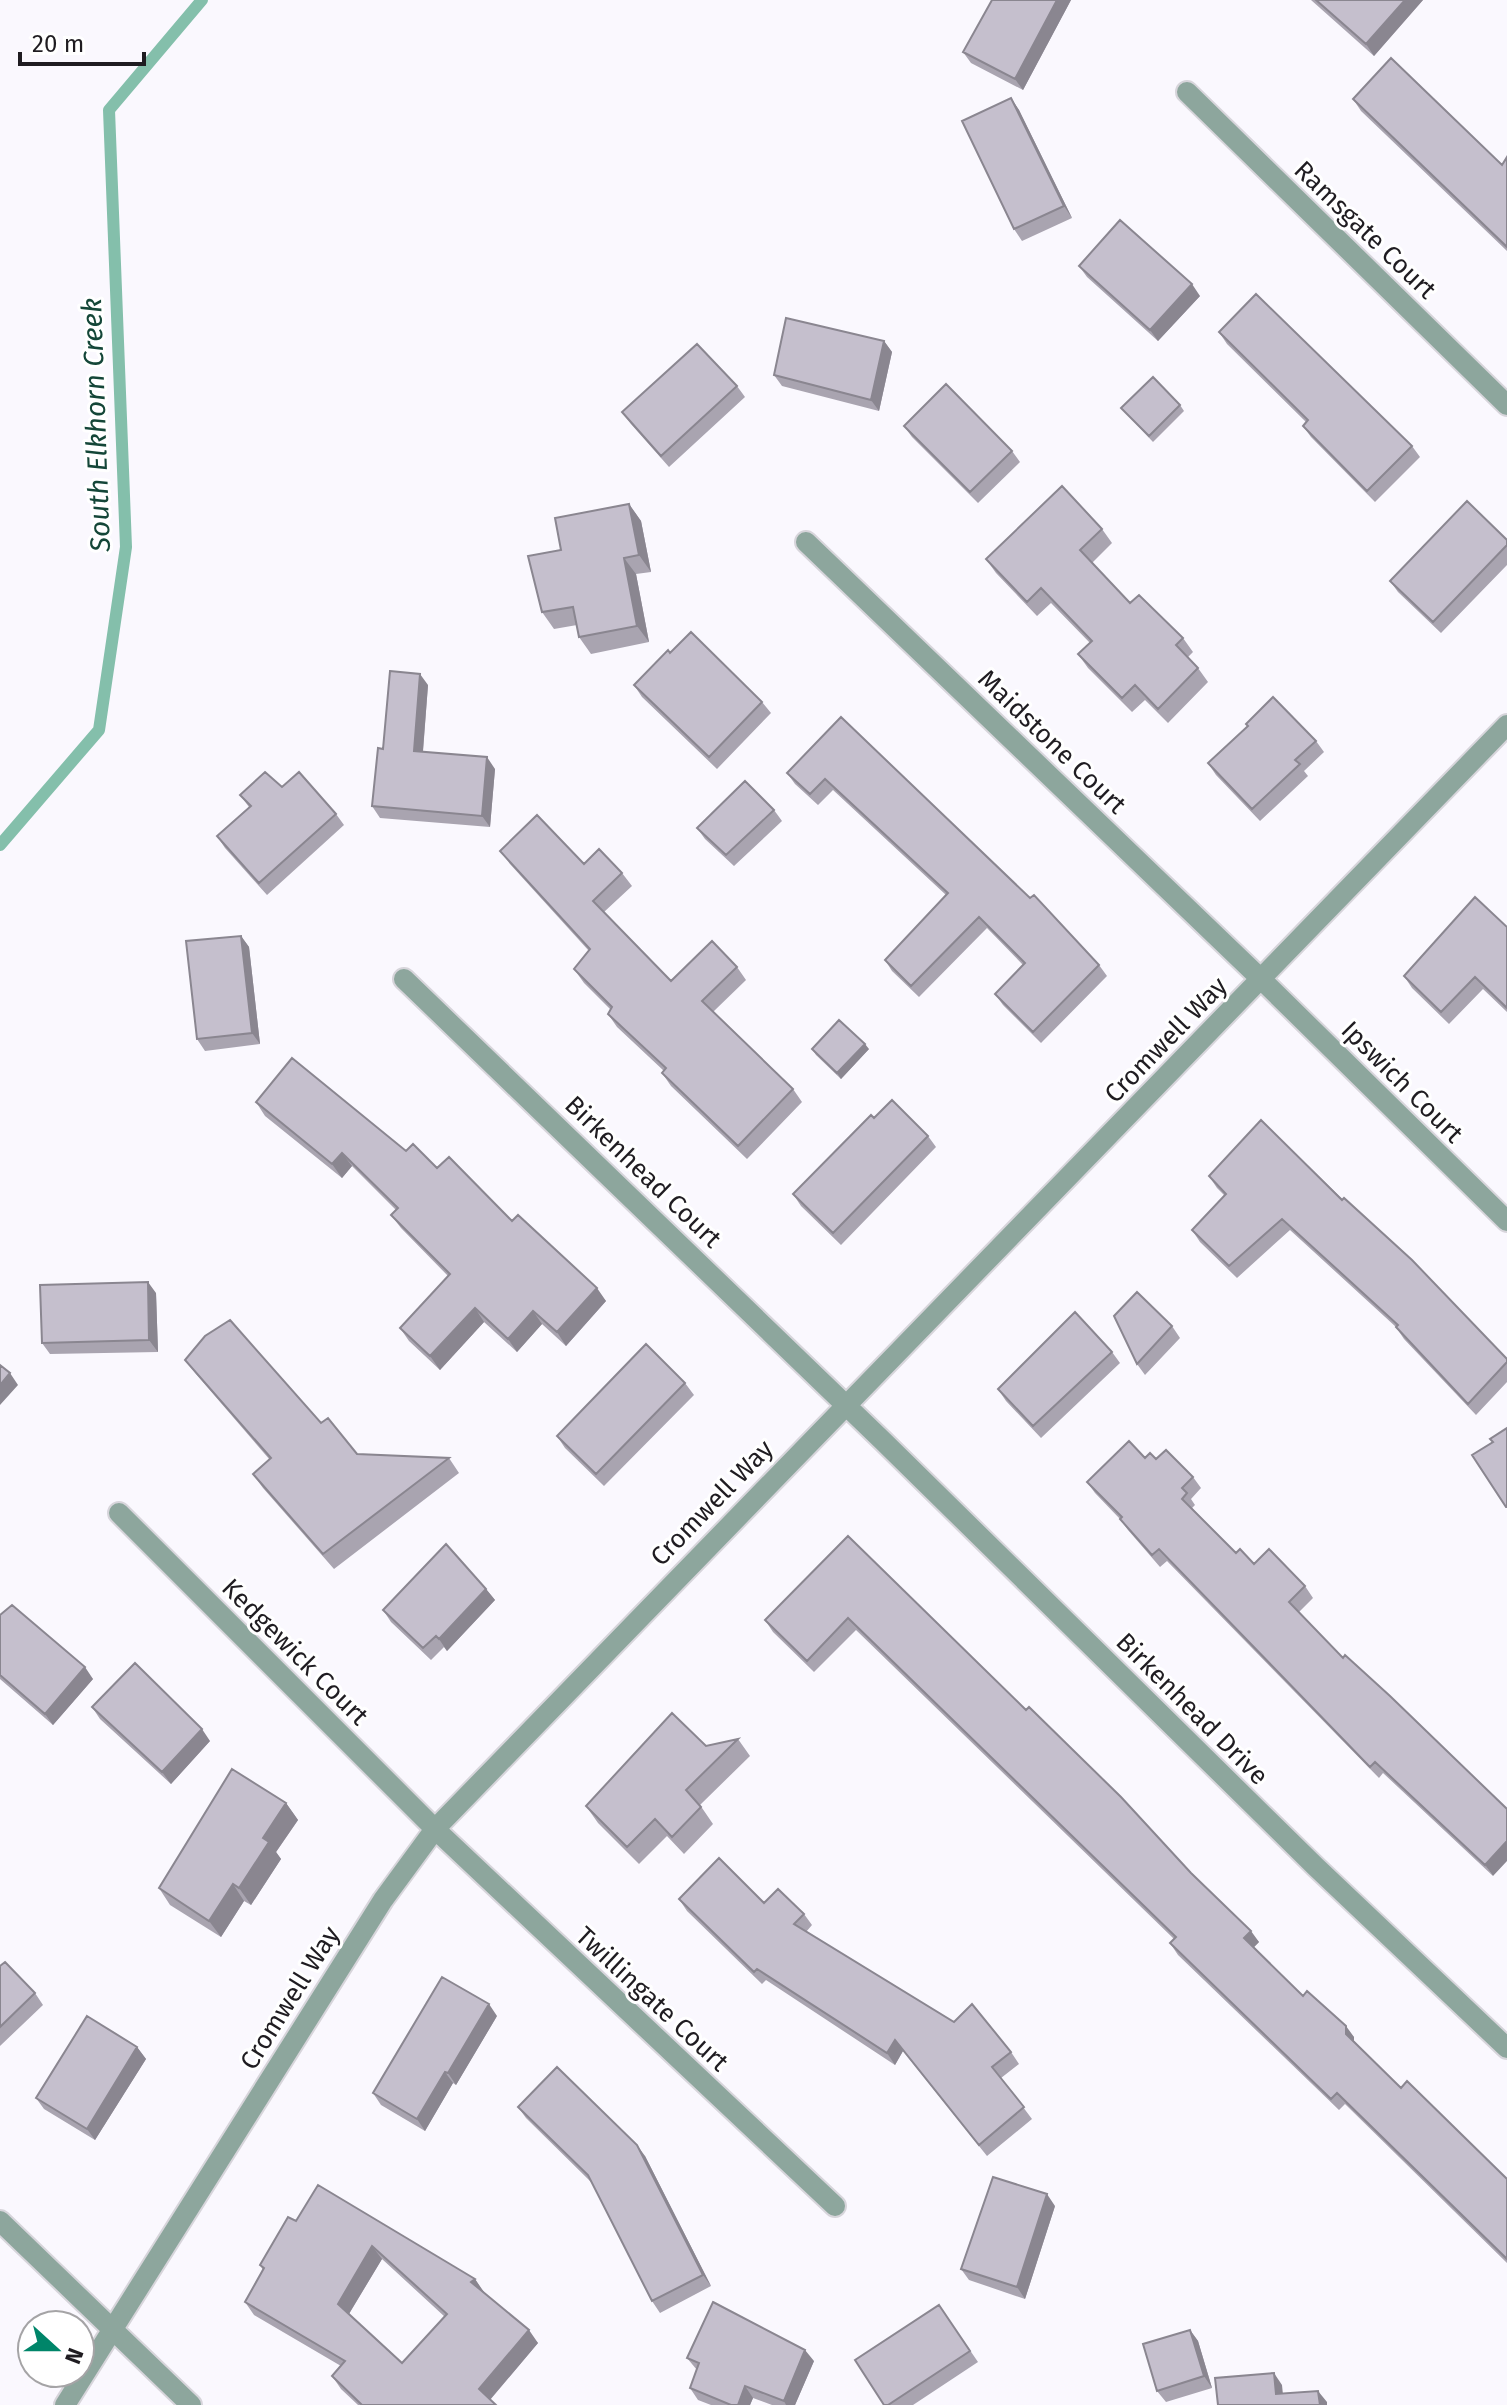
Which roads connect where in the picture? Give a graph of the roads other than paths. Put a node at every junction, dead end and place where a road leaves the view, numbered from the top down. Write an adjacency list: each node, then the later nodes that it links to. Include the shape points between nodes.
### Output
1 (1187, 92): 2 (street, Ramsgate Court)
2 (1507, 405)
3 (806, 542): 6 (street, Maidstone Court)
4 (1507, 725): 6 (street, Cromwell Way)
5 (404, 979): 8 (street, Birkenhead Court)
6 (1261, 979): 7 (street, Ipswich Court); 8 (street, Cromwell Way)
7 (1507, 1221)
8 (845, 1403): 10 (street, Cromwell Way); 11 (street, Birkenhead Drive)
9 (119, 1513): 10 (street, Kedgewick Court)
10 (435, 1829): 12 (street, Twillingate Court); 14 (street, Cromwell Way, via 383,1900)
11 (1507, 2048)
12 (835, 2206)
13 (0, 2221): 14 (street)
14 (111, 2330): 15 (street, Cromwell Way); 16 (street)
15 (65, 2405)
16 (191, 2405)

